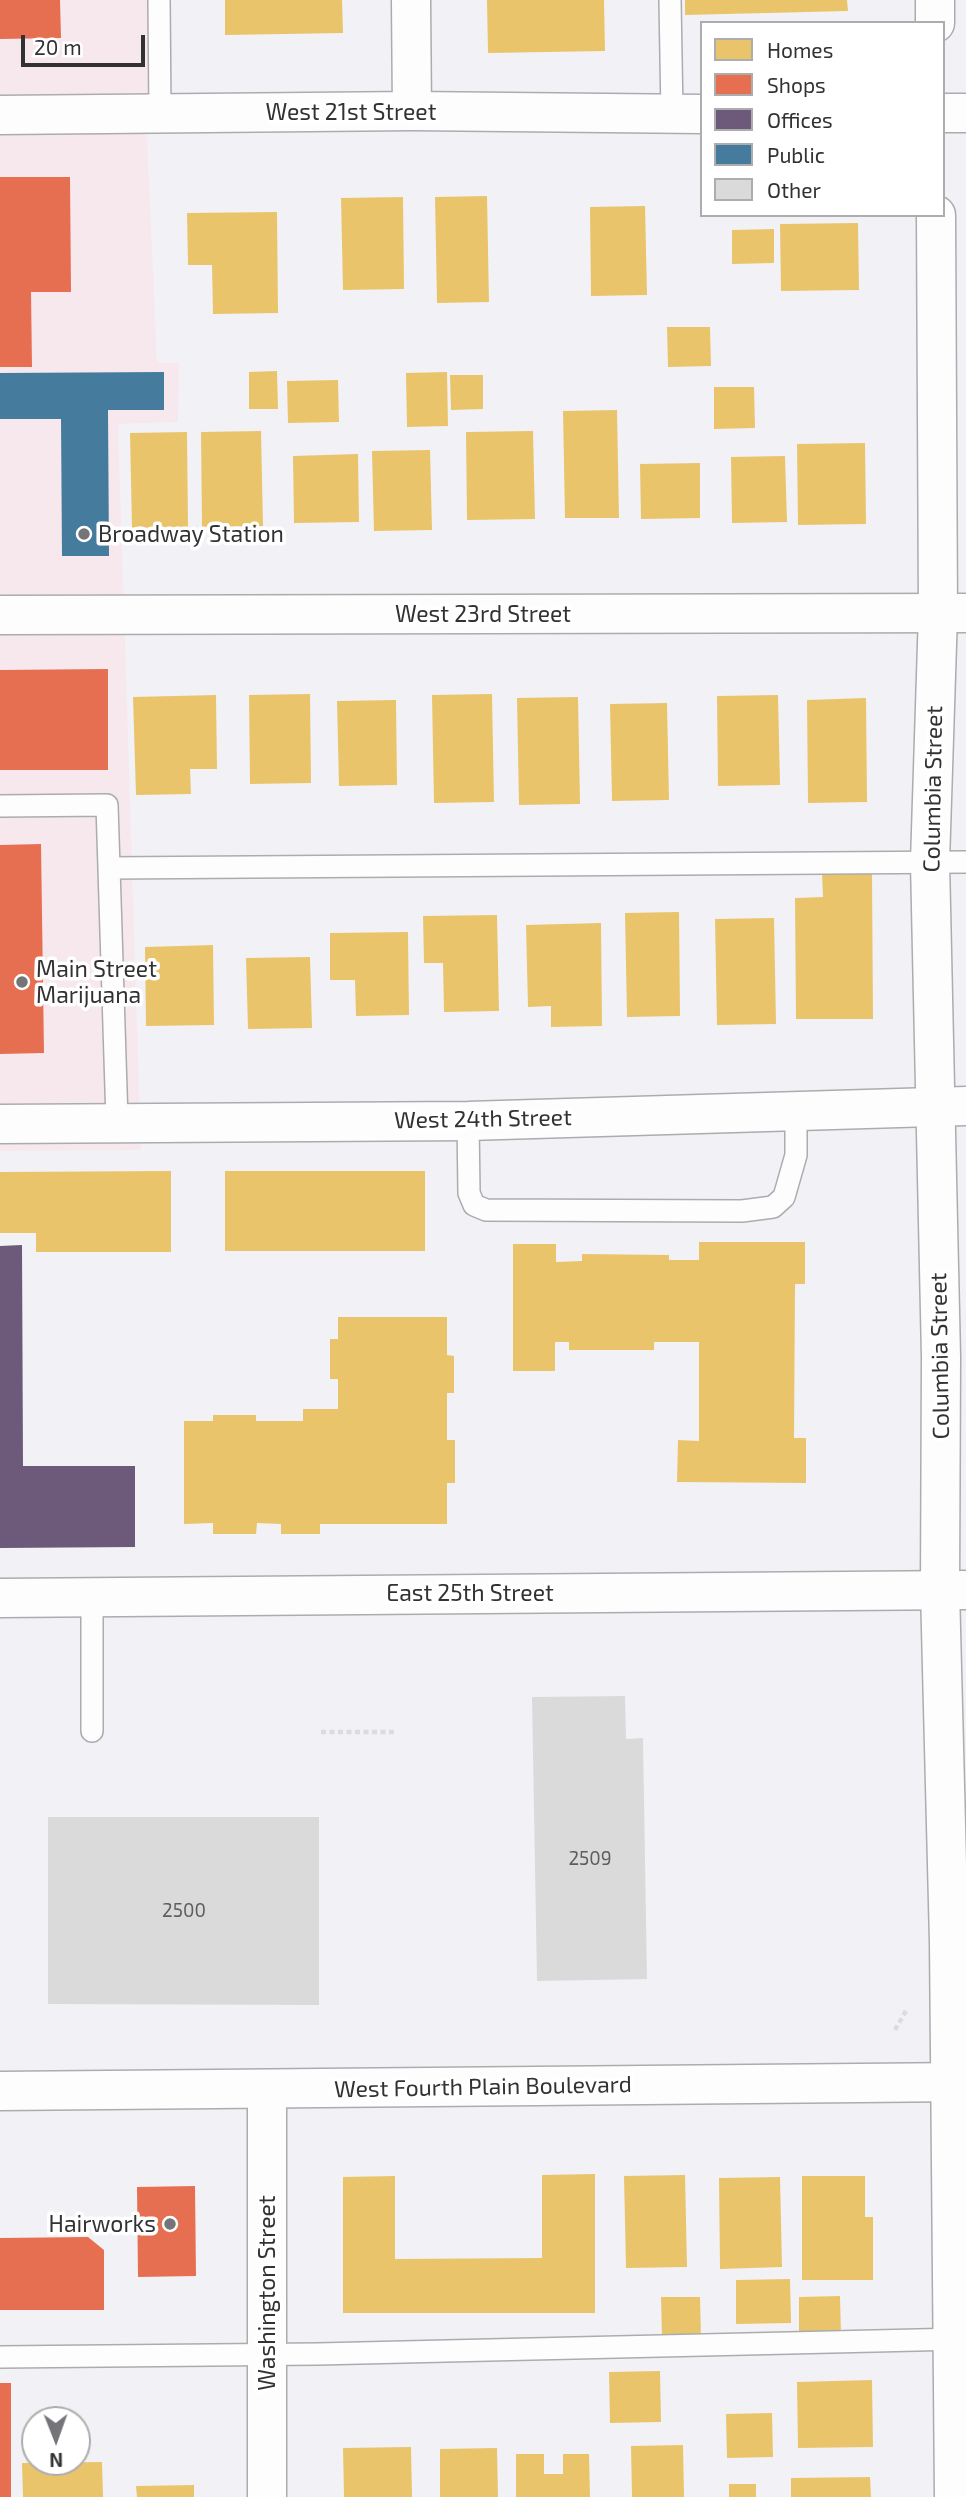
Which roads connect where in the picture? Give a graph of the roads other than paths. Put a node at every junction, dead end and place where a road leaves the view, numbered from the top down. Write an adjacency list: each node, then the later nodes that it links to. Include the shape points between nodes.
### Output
1 (159, 0): 7 (lane)
2 (411, 0): 6 (street)
3 (670, 0): 10 (lane)
4 (935, 0): 5 (street)
5 (935, 21)
6 (412, 111): 7 (street, West 21st Street); 10 (street, West 21st Street)
7 (160, 112): 11 (street, West 21st Street)
8 (945, 113): 9 (street)
9 (966, 113)
10 (687, 114)
11 (0, 115)
12 (936, 217): 13 (street, Columbia Street)
13 (952, 613): 14 (street, West 23rd Street); 16 (street, Columbia Street)
14 (0, 615)
15 (0, 806): 17 (lane, via 107,805)
16 (948, 862): 17 (lane); 18 (street, Columbia Street)
17 (109, 868): 20 (lane)
18 (951, 1106): 19 (street, West 24th Street); 23 (street, Columbia Street)
19 (796, 1109): 21 (street, West 24th Street); 21 (lane, via 796,1155 784,1198 773,1207 742,1211 486,1210 474,1205 469,1193)
20 (117, 1121): 21 (street, West 24th Street); 22 (street, West 24th Street)
21 (468, 1121)
22 (0, 1124)
23 (954, 1357): 24 (street, Columbia Street)
24 (953, 1590): 25 (street, East 25th Street); 28 (street, Columbia Street)
25 (92, 1595): 26 (street, East 25th Street); 27 (lane)
26 (0, 1598)
27 (92, 1731)
28 (957, 1849): 29 (street, Columbia Street)
29 (958, 2082): 30 (street, West Fourth Plain Boulevard); 32 (street, Columbia Street)
30 (267, 2089): 31 (street, West Fourth Plain Boulevard); 33 (street, Washington Street)
31 (0, 2091)
32 (959, 2339): 33 (lane); 36 (street, Columbia Street)
33 (267, 2355): 34 (lane); 35 (street, Washington Street)
34 (0, 2357)
35 (267, 2497)
36 (954, 2497)

